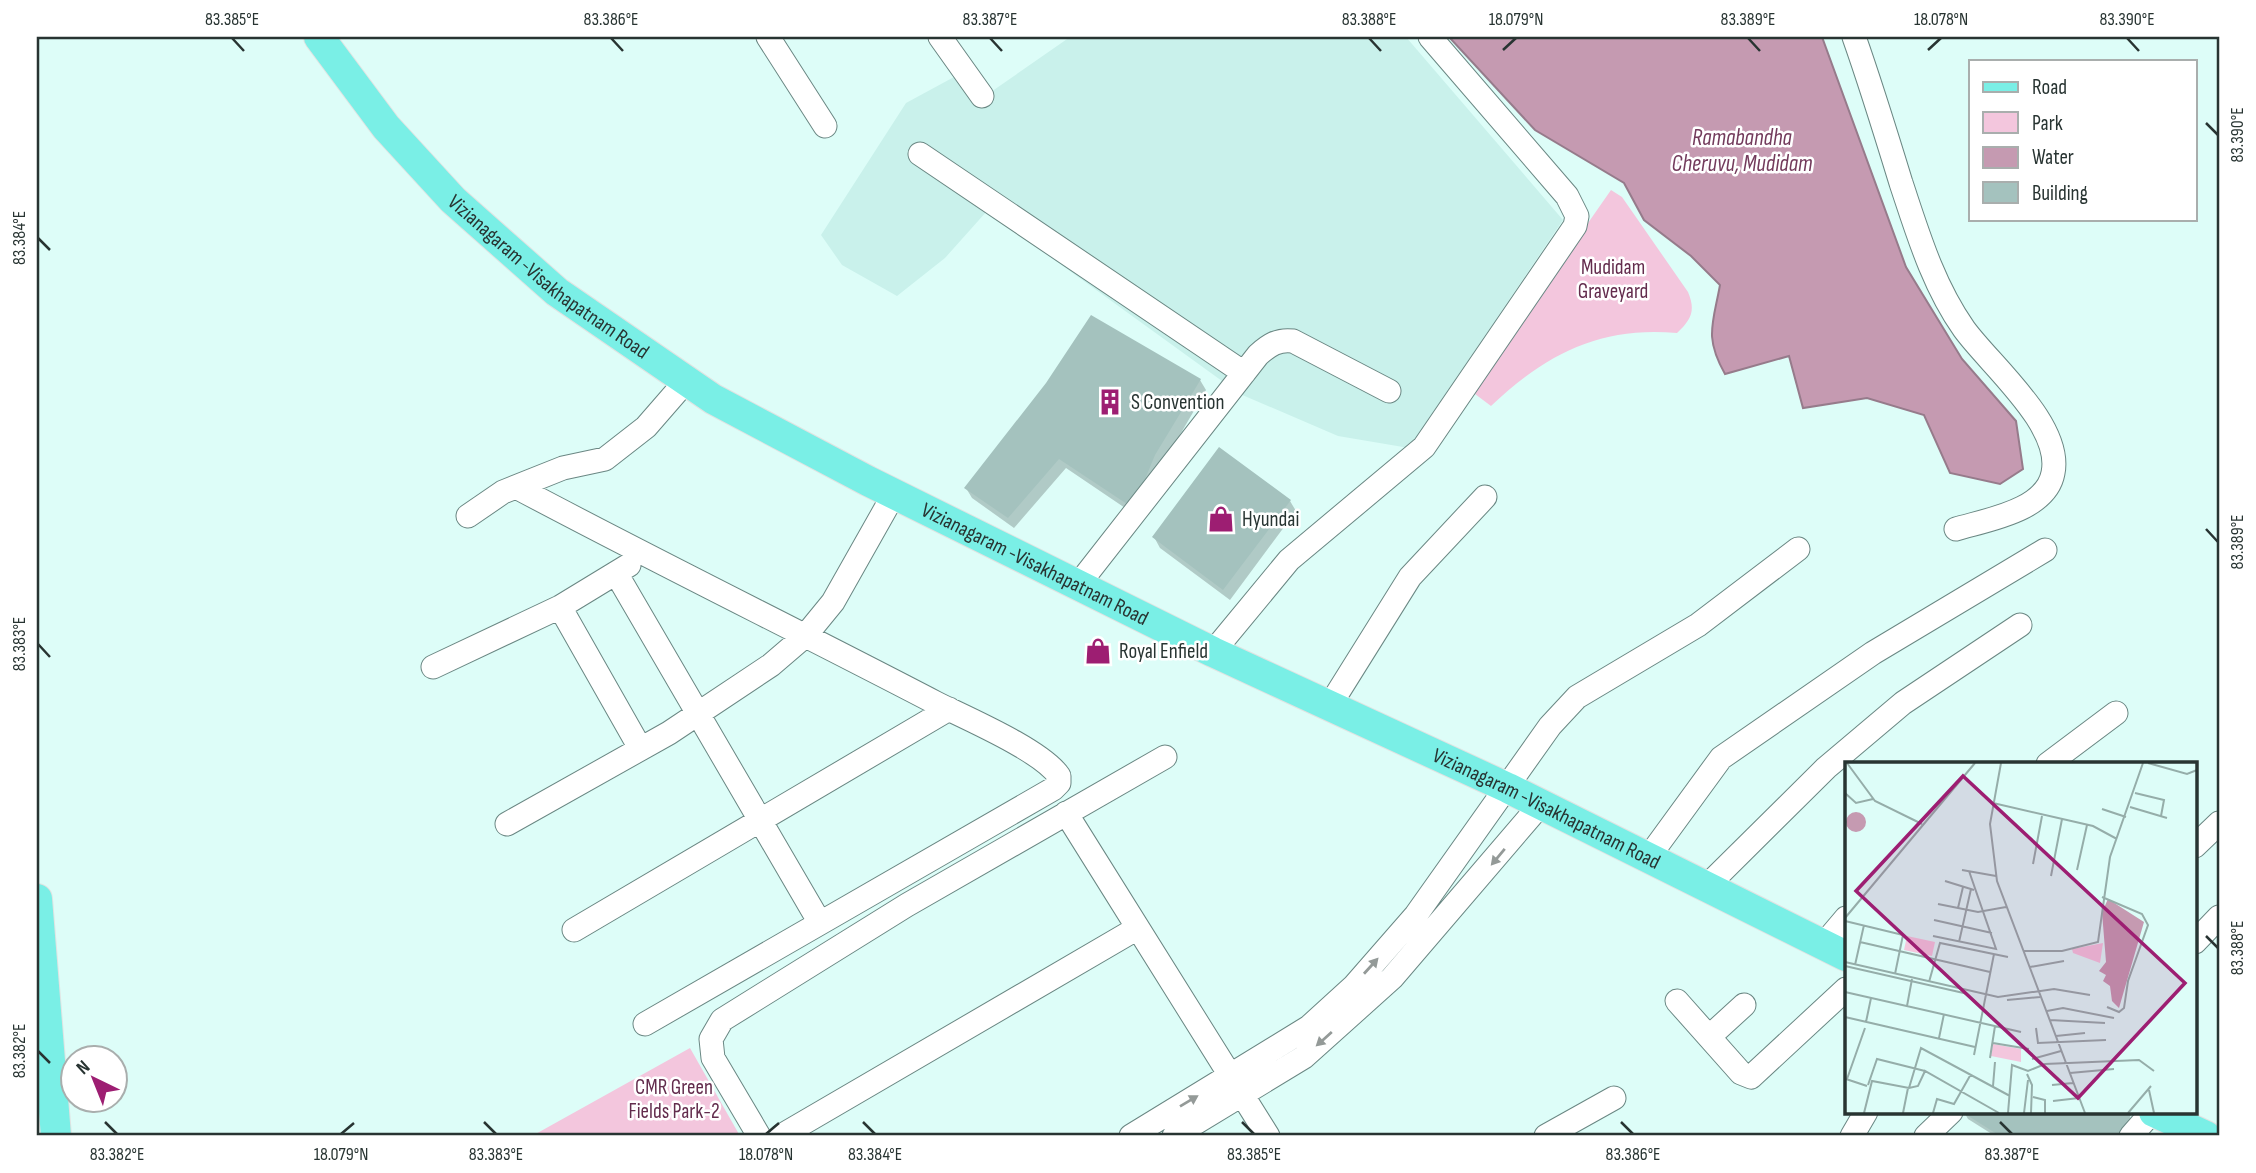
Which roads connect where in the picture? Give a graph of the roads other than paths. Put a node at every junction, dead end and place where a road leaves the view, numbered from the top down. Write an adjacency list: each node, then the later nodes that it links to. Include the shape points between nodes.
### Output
1 (318, 37): 10 (main road, Vizianagaram -Visakhapatnam Road, via 386,127 453,200 557,292)
2 (768, 37): 7 (street)
3 (940, 37): 6 (street)
4 (1430, 37): 25 (street, via 1567,196 1577,216 1575,226 1424,447 1297,552)
5 (1854, 37): 16 (street, via 1937,283 1964,329 2036,416 2054,459 2052,479 2029,504)
6 (982, 96)
7 (825, 126)
8 (920, 154): 9 (street)
9 (1244, 373): 11 (street, via 1268,346 1293,341); 21 (street)
10 (686, 381): 12 (street, via 646,427 605,458 563,468); 13 (main road, Vizianagaram -Visakhapatnam Road, via 713,400)
11 (1389, 391)
12 (516, 487): 15 (street); 19 (street)
13 (894, 494): 21 (main road, Vizianagaram -Visakhapatnam Road); 24 (street, via 833,602)
14 (1485, 497): 27 (street, via 1410,577)
15 (468, 516)
16 (1956, 529)
17 (1798, 550): 34 (street, via 1698,625 1577,697 1550,726)
18 (2045, 550): 41 (street, via 1873,653 1721,758)
19 (644, 556): 20 (street); 24 (street)
20 (616, 573): 22 (street); 29 (street)
21 (1078, 585): 25 (main road, Vizianagaram -Visakhapatnam Road)
22 (560, 607): 26 (street); 31 (street)
23 (2020, 625): 42 (street, via 1903,703 1770,821)
24 (806, 635): 28 (street); 29 (street, via 771,665)
25 (1213, 652): 27 (main road, Vizianagaram -Visakhapatnam Road)
26 (433, 667)
27 (1330, 705): 34 (main road, Vizianagaram -Visakhapatnam Road)
28 (949, 709): 37 (street); 46 (street, via 1044,761 1055,770 1059,783)
29 (699, 713): 31 (street); 37 (street)
30 (2116, 713): 33 (street)
31 (640, 748): 39 (street)
32 (1165, 757): 36 (street)
33 (2051, 762)
34 (1508, 788): 35 (main road, Vizianagaram -Visakhapatnam Road); 56 (street, one-way to 34, via 1354,986 1416,915)
35 (1541, 804): 41 (main road, Vizianagaram -Visakhapatnam Road); 56 (street, one-way to 56, via 1392,978 1304,1057)
36 (1066, 813): 47 (street); 63 (street, via 722,1020 711,1039 713,1058)
37 (761, 822): 46 (street); 48 (street)
38 (2219, 823): 40 (street)
39 (507, 824)
40 (2196, 845)
41 (1648, 858): 42 (main road, Vizianagaram -Visakhapatnam Road)
42 (1707, 886): 50 (main road, Vizianagaram -Visakhapatnam Road)
43 (37, 899): 62 (main road)
44 (2219, 917): 49 (street)
45 (1845, 921): 50 (street)
46 (820, 923): 54 (street)
47 (1136, 929): 56 (street); 64 (street)
48 (573, 930)
49 (2196, 942)
50 (1835, 950)
51 (1845, 990): 55 (street, via 1751,1076 1741,1073)
52 (1677, 1001): 55 (street)
53 (1744, 1004): 55 (street)
54 (645, 1024)
55 (1709, 1037)
56 (1236, 1086): 65 (street, one-way to 56); 66 (street); 67 (street)
57 (1614, 1098): 68 (street)
58 (1865, 1114): 69 (street)
59 (1949, 1114): 70 (street)
60 (2151, 1114): 71 (street)
61 (2157, 1114): 72 (main road)
62 (56, 1136)
63 (759, 1136)
64 (780, 1136)
65 (1131, 1136)
66 (1174, 1136)
67 (1268, 1136)
68 (1546, 1136)
69 (1852, 1136)
70 (1926, 1136)
71 (2131, 1136)
72 (2206, 1136)

